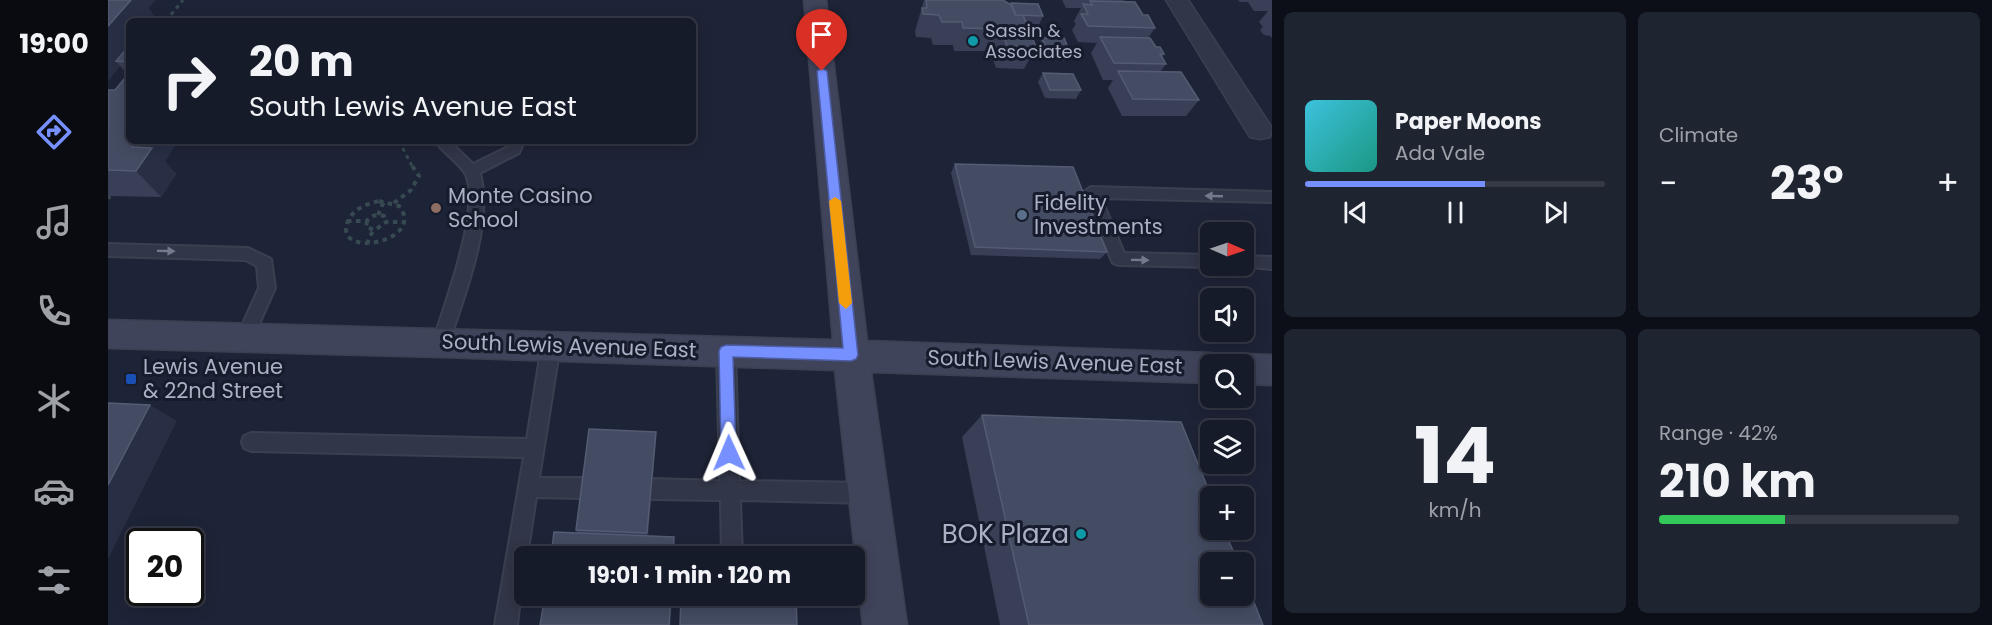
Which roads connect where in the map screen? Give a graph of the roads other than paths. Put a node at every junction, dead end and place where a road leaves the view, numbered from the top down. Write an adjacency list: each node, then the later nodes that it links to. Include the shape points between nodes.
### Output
1 (815, 0): 18 (main road)
2 (1177, 0): 4 (street)
3 (1227, 129): 4 (street)
4 (1266, 130)
5 (444, 144): 7 (lane)
6 (516, 144): 7 (lane, via 514,150)
7 (472, 171): 15 (lane, via 477,187 474,223)
8 (1272, 197): 10 (lane, one-way to 10, via 1091,192 1119,259)
9 (108, 250): 14 (lane, one-way to 14, via 248,254 265,263 267,288)
10 (1200, 261)
11 (1254, 262): 12 (lane)
12 (1272, 263)
13 (108, 334): 14 (main road, South Lewis Avenue East)
14 (245, 337): 15 (main road, South Lewis Avenue East)
15 (441, 342): 16 (main road, South Lewis Avenue East)
16 (551, 345): 17 (main road, South Lewis Avenue East); 23 (lane)
17 (726, 351): 18 (main road, South Lewis Avenue East); 27 (lane)
18 (851, 355): 19 (main road, South Lewis Avenue East); 28 (main road)
19 (1200, 368)
20 (1254, 369): 21 (main road)
21 (1272, 370)
22 (251, 442): 23 (lane)
23 (534, 448): 24 (lane)
24 (528, 487): 25 (lane); 30 (lane)
25 (584, 488)
26 (652, 489): 27 (lane)
27 (730, 490): 28 (lane); 29 (lane)
28 (869, 493): 31 (main road)
29 (732, 546)
30 (506, 625)
31 (885, 625)

